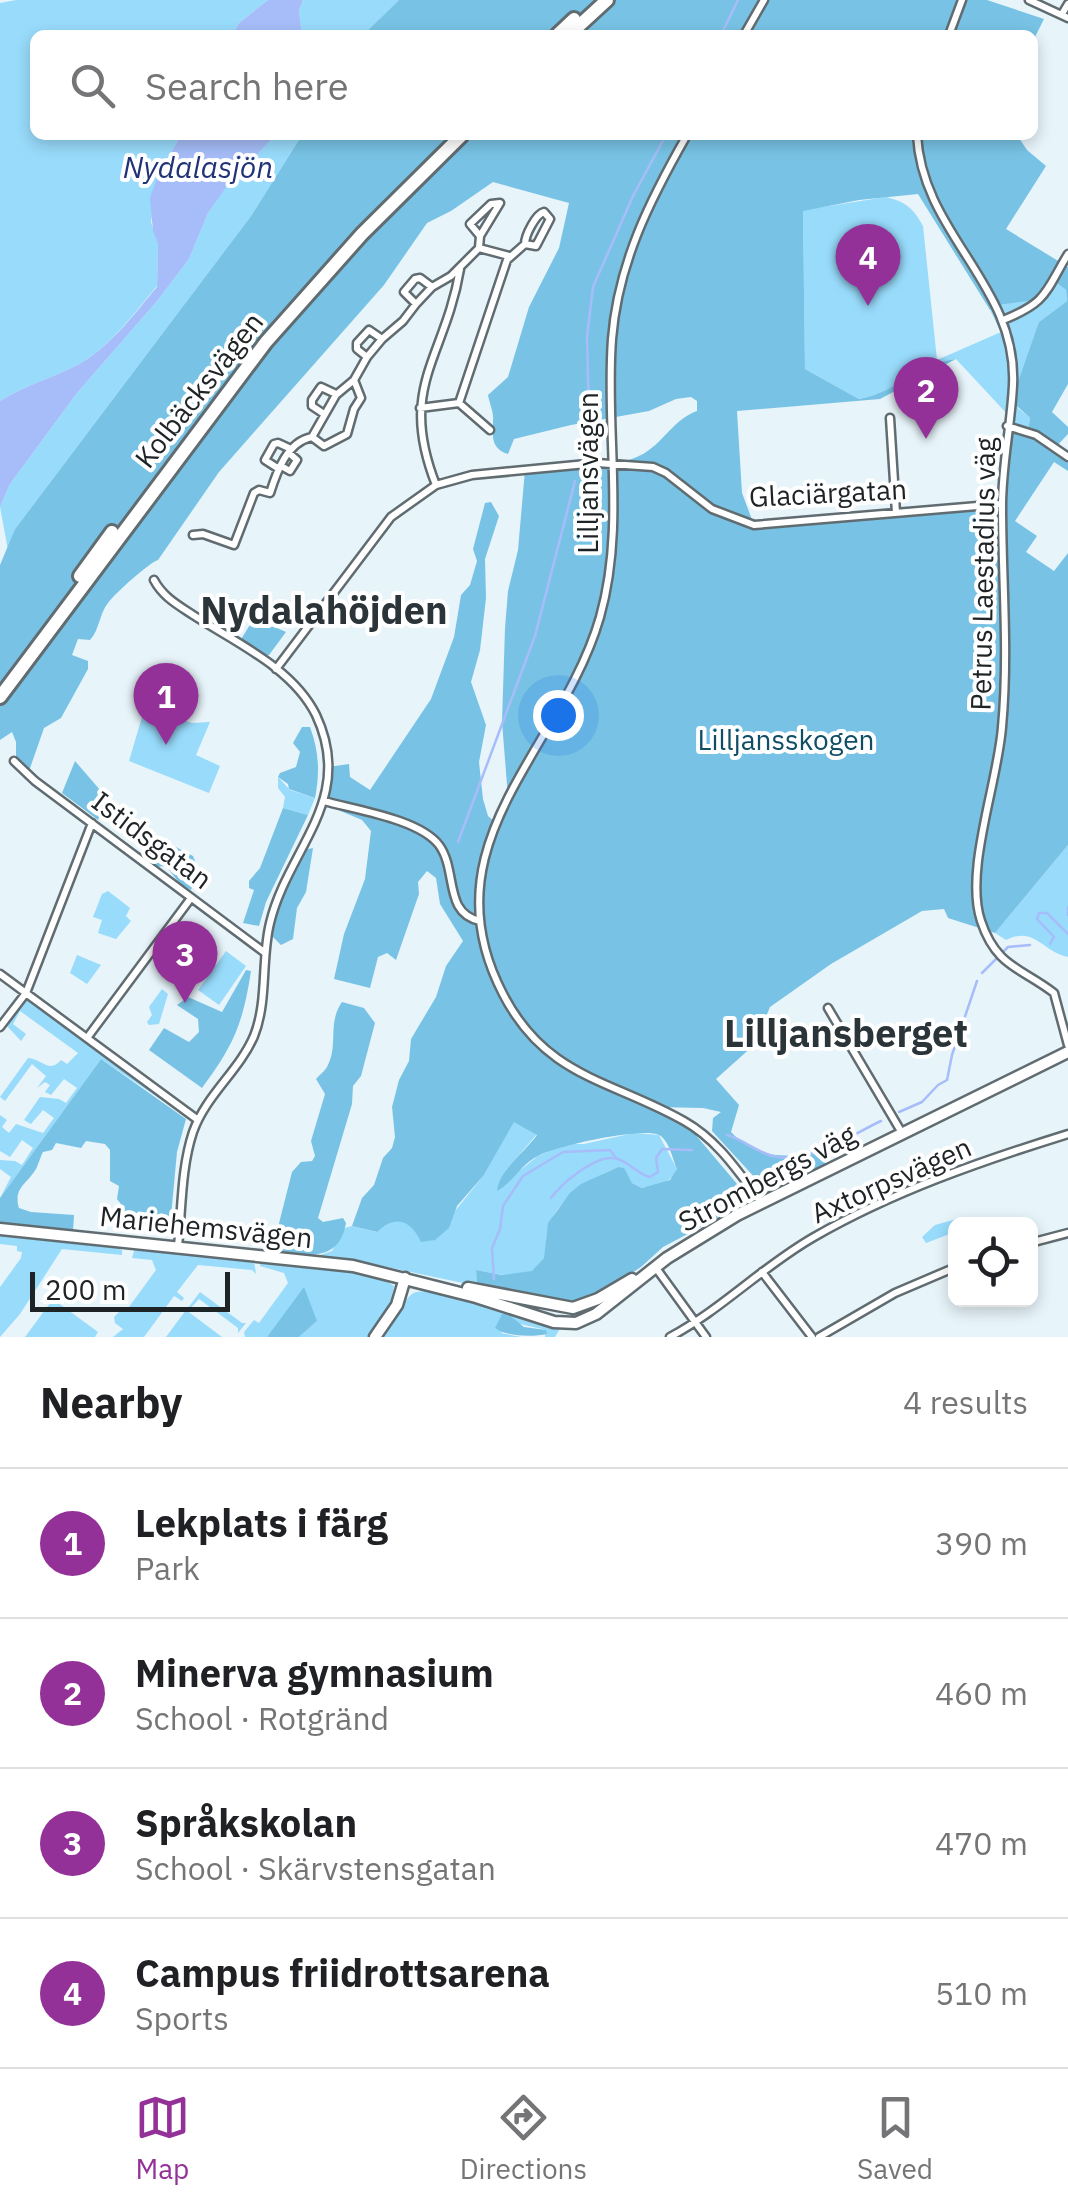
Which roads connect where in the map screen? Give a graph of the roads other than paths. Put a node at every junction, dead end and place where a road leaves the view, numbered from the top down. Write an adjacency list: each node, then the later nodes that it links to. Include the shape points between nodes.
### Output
1 (594, 0): 8 (highway)
2 (607, 0): 9 (highway)
3 (764, 0): 10 (street)
4 (962, 0): 11 (street)
5 (1029, 0): 7 (street)
6 (1068, 4): 7 (street)
7 (1065, 16)
8 (562, 30)
9 (574, 30)
10 (747, 30)
11 (952, 30)
12 (446, 140): 46 (highway, Kolbäcksvägen, via 260,337)
13 (457, 140): 47 (highway, Kolbäcksvägen, via 266,342)
14 (684, 140): 38 (street, Lilljansvägen, via 646,209 621,281 610,360)
15 (918, 140): 24 (street, Petrus Laestadius väg, via 932,200)
16 (480, 236): 16 (street, via 499,208 498,202 470,224); 18 (street)
17 (525, 244): 17 (street, via 538,214 544,212 548,226 536,246); 20 (street)
18 (479, 248): 20 (street); 21 (street)
19 (1068, 254): 24 (street, via 1042,298)
20 (509, 256): 29 (street)
21 (460, 268): 22 (street); 30 (street)
22 (432, 287): 23 (street); 23 (street, via 415,279 404,292)
23 (416, 304): 25 (street)
24 (1003, 320): 33 (street, Petrus Laestadius väg, via 1012,362)
25 (382, 339): 26 (street); 26 (street, via 366,332 356,345)
26 (368, 356): 27 (street)
27 (354, 380): 28 (street); 35 (street, via 361,398 347,434 326,447)
28 (336, 394): 31 (street); 31 (street, via 324,386 312,400)
29 (458, 403): 30 (street); 34 (street)
30 (420, 408): 40 (street, via 423,450)
31 (324, 414): 35 (street)
32 (890, 418): 42 (street)
33 (1008, 426): 37 (street); 41 (street, Petrus Laestadius väg)
34 (490, 430)
35 (312, 437): 36 (street)
36 (290, 451): 39 (street); 39 (street, via 294,468); 39 (street, via 274,444 266,460)
37 (1068, 457)
38 (614, 463): 40 (street, Glaciärgatan, via 472,475); 42 (street, Glaciärgatan, via 666,473 712,508 754,526); 52 (street, Lilljansvägen, via 613,547 600,618 580,671 490,834)
39 (280, 467): 43 (street, via 270,493 256,491 251,498 234,545)
40 (436, 485): 45 (street, via 391,518)
41 (1002, 504): 42 (street, Glaciärgatan); 57 (street, Petrus Laestadius väg, via 1005,692 976,882 983,927 998,953)
42 (896, 513)
43 (193, 535)
44 (154, 580): 45 (street, via 168,598)
45 (276, 669): 49 (street, via 308,702 325,738)
46 (0, 683)
47 (0, 697)
48 (14, 761): 50 (street, Istidsgatan)
49 (324, 801): 52 (street, via 429,836 451,869 456,905); 53 (street, via 273,911)
50 (92, 823): 51 (street, Istidsgatan); 55 (street)
51 (191, 898): 53 (street, Istidsgatan); 60 (street)
52 (480, 921): 65 (street, Lilljansvägen, via 503,995 544,1048 579,1074 704,1134)
53 (265, 952): 62 (street, via 255,1034)
54 (0, 974): 55 (street)
55 (26, 993): 59 (street); 60 (street)
56 (1068, 996): 57 (street)
57 (1058, 999): 61 (street)
58 (828, 1008): 63 (street)
59 (0, 1027)
60 (87, 1038): 62 (street)
61 (1068, 1049): 63 (street, Strombergs väg)
62 (198, 1120): 69 (street)
63 (903, 1134): 65 (street, Strombergs väg)
64 (1068, 1134): 72 (street, Axtorpsvägen, via 873,1206)
65 (762, 1202): 70 (street, Strombergs väg)
66 (0, 1229): 69 (street, Mariehemsvägen)
67 (1068, 1233): 68 (street)
68 (1038, 1241)
69 (178, 1246): 73 (street, Mariehemsvägen)
70 (653, 1269): 73 (street, Mariehemsvägen, via 574,1308); 74 (street)
71 (948, 1270): 78 (street)
72 (762, 1272): 74 (street, Axtorpsvägen); 78 (street)
73 (406, 1278): 75 (street)
74 (695, 1324): 76 (street, Axtorpsvägen); 77 (street)
75 (375, 1337)
76 (670, 1337)
77 (706, 1337)
78 (816, 1337)

